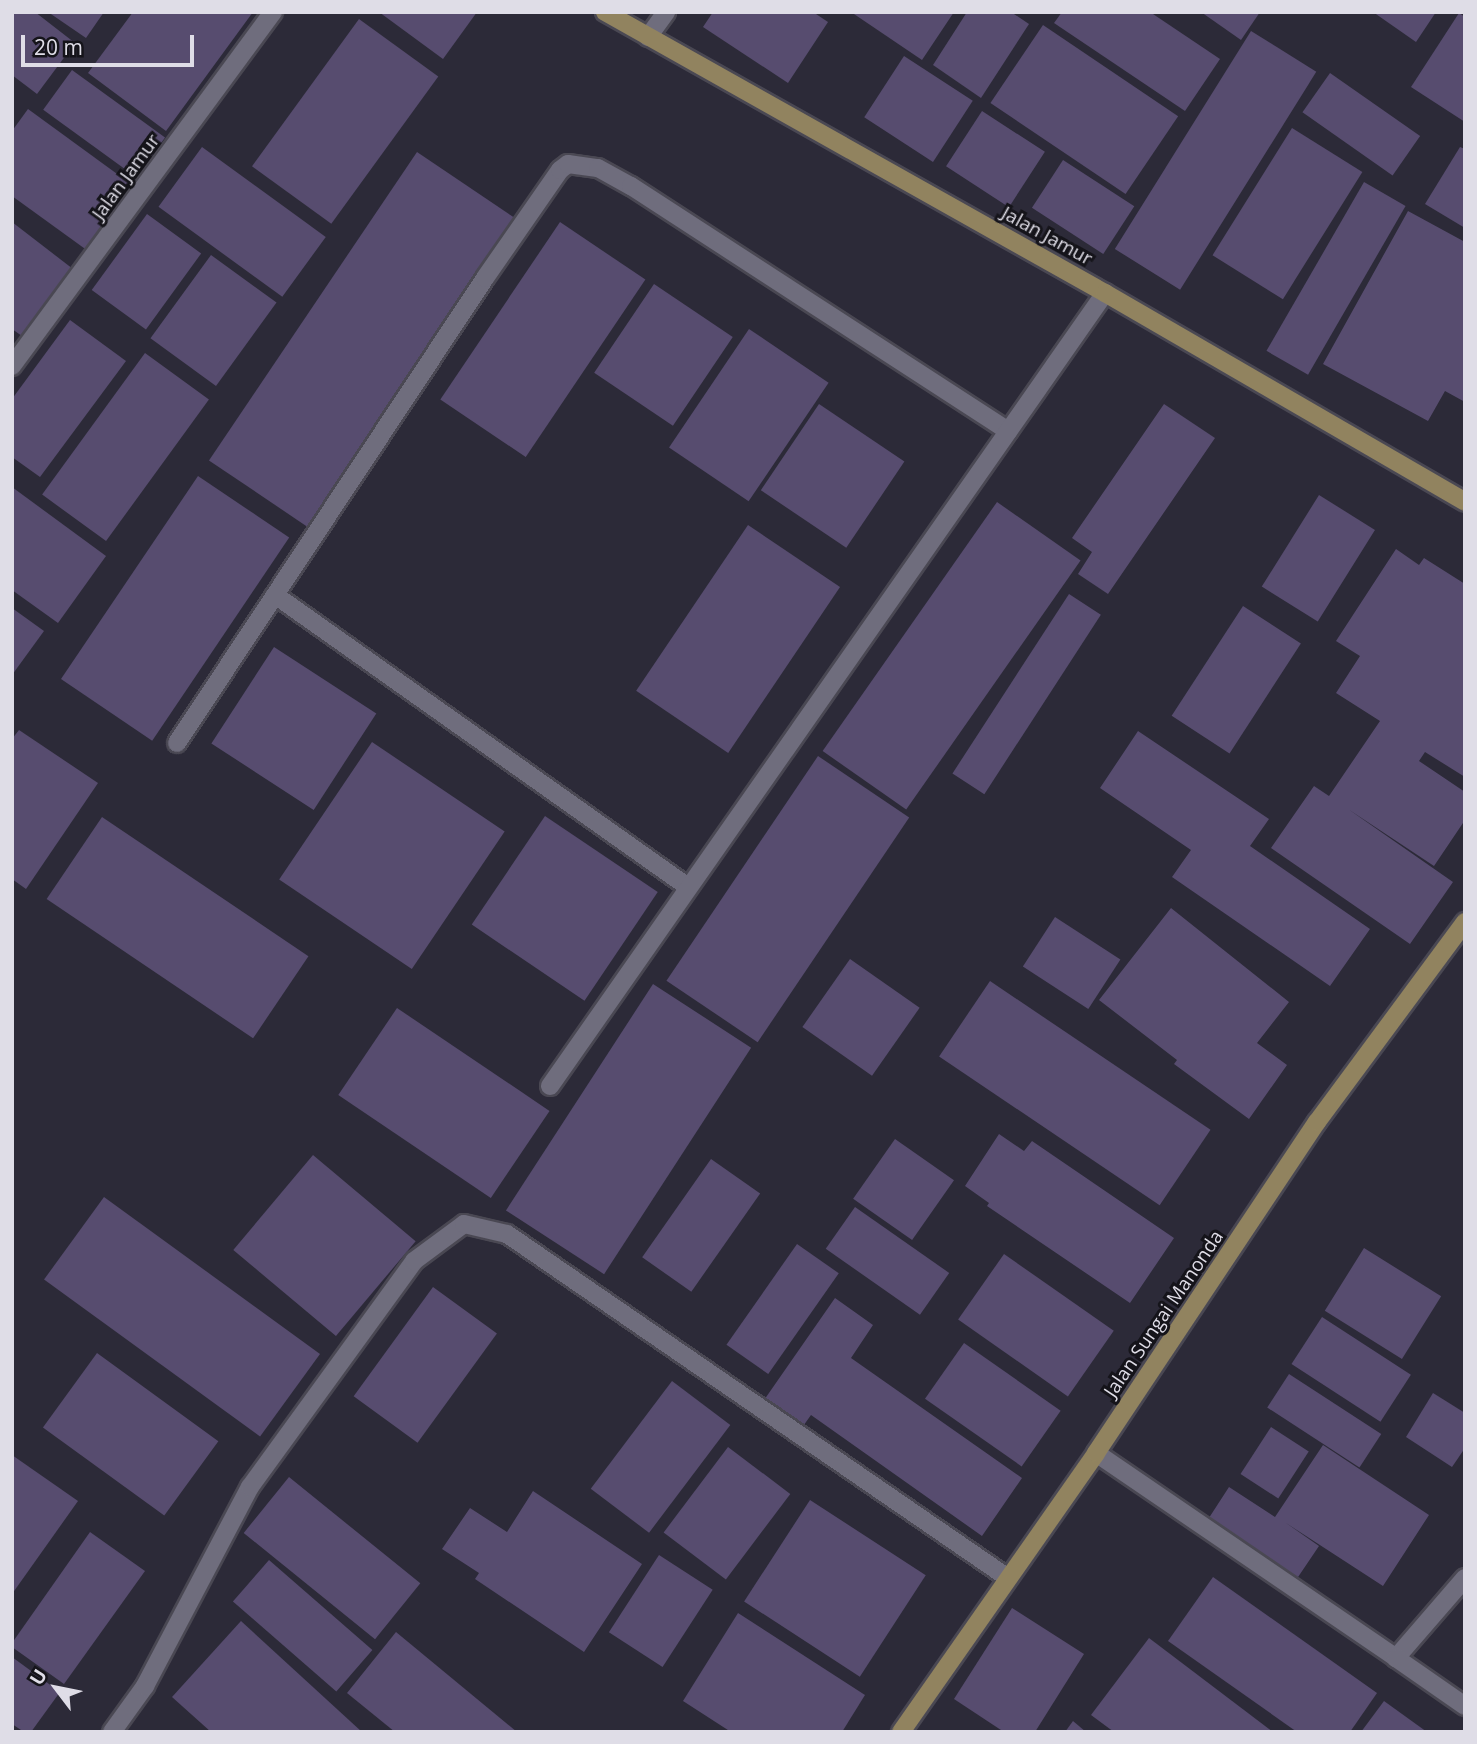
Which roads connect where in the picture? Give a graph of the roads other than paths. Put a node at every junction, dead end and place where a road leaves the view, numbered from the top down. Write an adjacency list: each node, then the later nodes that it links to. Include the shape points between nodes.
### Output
1 (273, 12): 6 (street, Jalan Jamur)
2 (605, 12): 4 (street, Jalan Jamur)
3 (666, 12): 4 (street)
4 (648, 37): 5 (street, Jalan Jamur)
5 (1105, 293): 7 (street); 8 (street, Jalan Jamur)
6 (12, 366)
7 (1008, 430): 9 (street, via 631,186 598,168 570,164 560,170 500,257); 11 (street)
8 (1465, 502)
9 (275, 595): 10 (street); 11 (street)
10 (177, 743)
11 (688, 887): 13 (street)
12 (1465, 922): 14 (street, Jalan Sungai Manonda, via 1317,1122)
13 (550, 1086)
14 (1096, 1453): 15 (street, Jalan Sungai Manonda); 17 (street)
15 (1008, 1578): 19 (street, via 507,1234 464,1224 414,1261 250,1487 145,1686); 20 (street, Jalan Sungai Manonda)
16 (1465, 1578): 17 (street)
17 (1396, 1658): 18 (street)
18 (1465, 1706)
19 (113, 1732)
20 (901, 1732)

